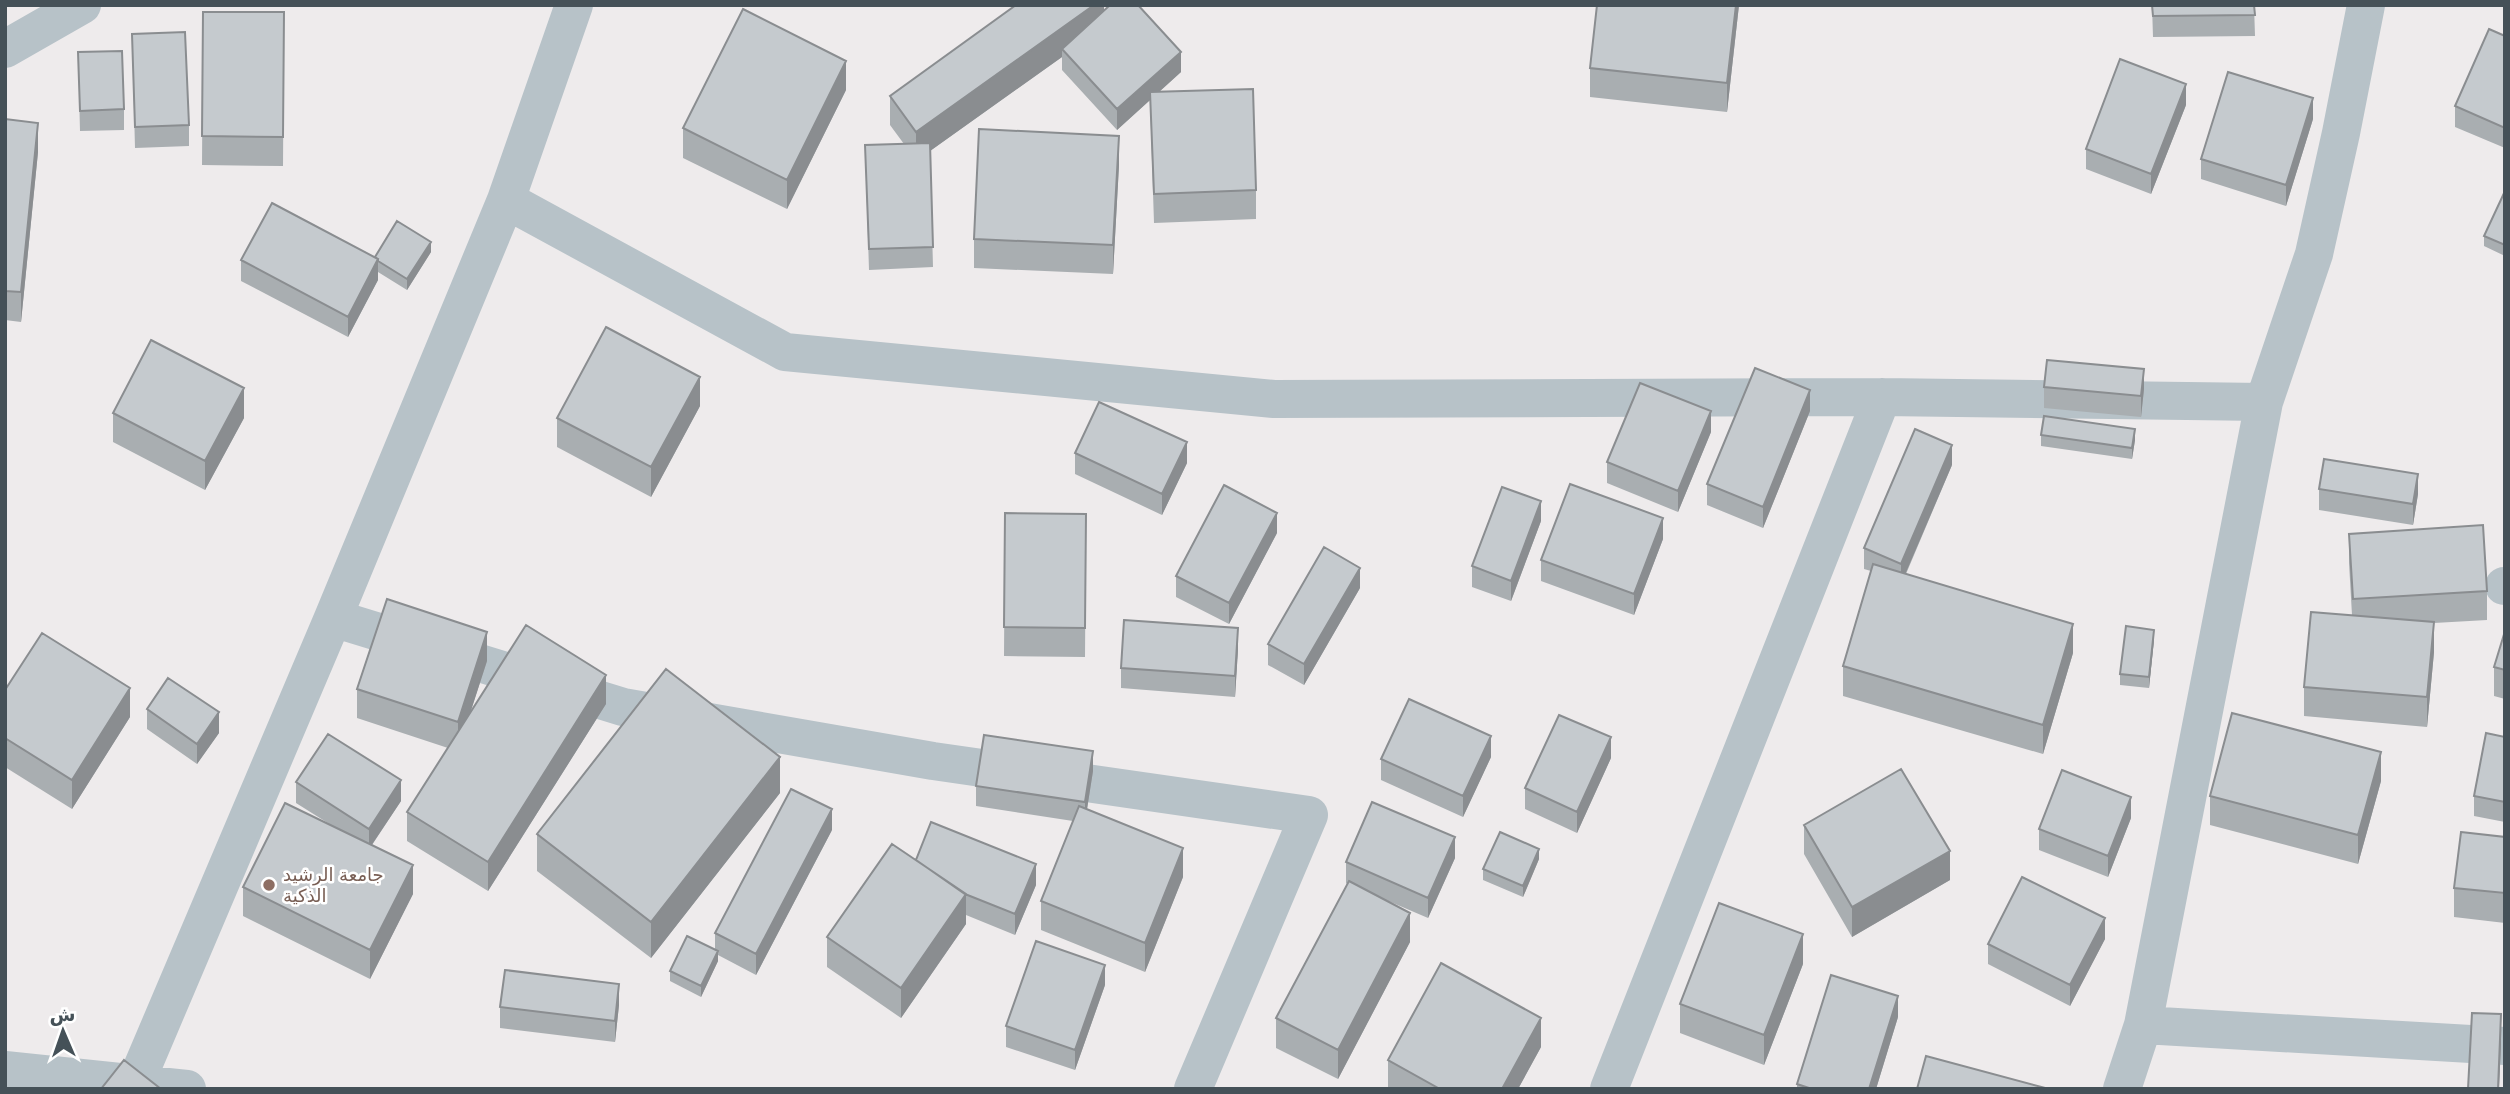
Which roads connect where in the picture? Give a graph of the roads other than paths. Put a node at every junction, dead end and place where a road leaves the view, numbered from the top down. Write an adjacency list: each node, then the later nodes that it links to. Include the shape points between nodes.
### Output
1 (574, 5): 5 (street)
2 (2366, 5): 7 (street, via 2314,254)
3 (74, 7): 4 (street)
4 (5, 50)
5 (506, 200): 6 (street, via 785,352 1274,399); 8 (street)
6 (1882, 397): 7 (street); 15 (street)
7 (2264, 402): 9 (street)
8 (333, 618): 12 (street); 14 (street, via 623,707 933,761 1308,815)
9 (2143, 1024): 10 (street); 16 (street)
10 (2505, 1046)
11 (5, 1070): 12 (street)
12 (136, 1082): 13 (street)
13 (187, 1089)
14 (1193, 1089)
15 (1609, 1089)
16 (2122, 1089)

